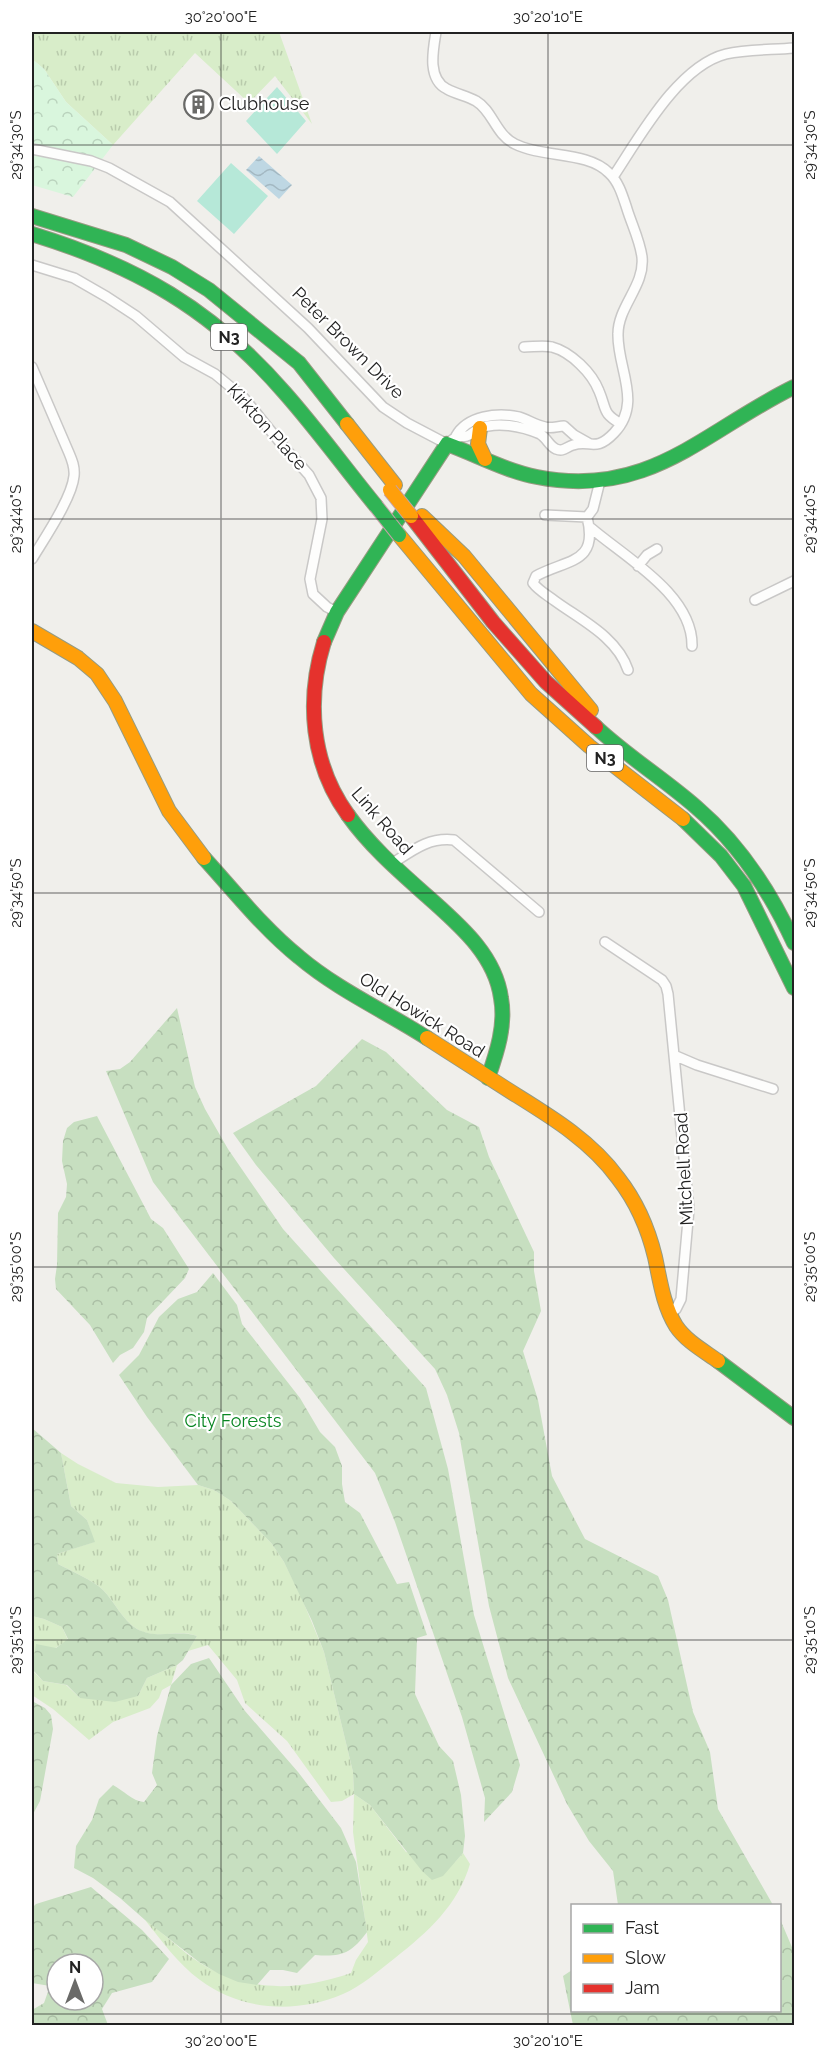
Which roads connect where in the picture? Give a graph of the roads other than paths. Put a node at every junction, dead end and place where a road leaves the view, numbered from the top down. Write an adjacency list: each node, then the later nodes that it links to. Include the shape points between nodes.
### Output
1 (436, 32): 4 (street, via 433,58 437,81 449,91 479,103 504,137 526,149 594,163)
2 (795, 48): 4 (street, via 736,52 711,60 672,92)
3 (32, 149): 13 (street, Peter Brown Drive, via 91,161 170,202 308,328 383,407 407,423)
4 (613, 177): 11 (street, via 642,258 639,283 620,319 618,333 629,399)
5 (32, 216): 32 (main road, N3, bridge, via 126,245 172,267 253,325 293,364 413,513 493,622 546,682 601,732 696,807 732,842)
6 (32, 234): 33 (main road, N3, bridge, via 114,262 160,285 196,309 279,385 531,694 589,746 685,821 721,856 744,886)
7 (32, 265): 25 (street, Kirkton Place, via 74,278 107,297 244,398 309,475 321,498 322,519 311,587 319,601)
8 (524, 347): 11 (street, via 554,348 572,358 596,382 609,417)
9 (32, 367): 21 (street, via 69,453 74,476 65,501)
10 (795, 387): 16 (main road, Peter Brown Drive, via 674,458)
11 (621, 424): 14 (street, via 607,440)
12 (480, 428): 13 (street); 14 (street, via 515,426 540,435 558,450); 15 (main road, via 477,445)
13 (451, 440): 14 (street, via 469,422 503,415 546,427 567,427); 15 (main road, Peter Brown Drive); 25 (main road, Link Road)
14 (592, 445)
15 (484, 459): 16 (main road, Peter Brown Drive, via 537,477)
16 (600, 481): 18 (street)
17 (545, 515): 18 (street)
18 (587, 517): 19 (street)
19 (591, 528): 22 (street); 28 (street, via 584,553 538,575 533,583 605,637 625,660)
20 (657, 549): 22 (street)
21 (32, 559)
22 (638, 566): 27 (street, via 681,607 692,634)
23 (795, 581): 24 (street)
24 (754, 600)
25 (337, 612): 29 (main road, Link Road, via 326,636 314,693 320,753 334,793 357,825)
26 (32, 631): 35 (main road, Old Howick Road, via 97,674 115,701 169,811 205,860 286,946 333,981)
27 (692, 646)
28 (628, 670)
29 (393, 863): 30 (street, via 429,841 454,840); 35 (main road, Link Road, via 467,933 494,971 503,1006 503,1029)
30 (539, 912)
31 (605, 942): 34 (street, Mitchell Road, via 666,986)
32 (795, 943)
33 (795, 988)
34 (675, 1056): 36 (street); 37 (street, Mitchell Road, via 689,1225 681,1299)
35 (488, 1078): 37 (main road, Old Howick Road, via 594,1149 620,1179 647,1234)
36 (773, 1089)
37 (669, 1314): 38 (main road, Old Howick Road, via 683,1335)
38 (795, 1418)

